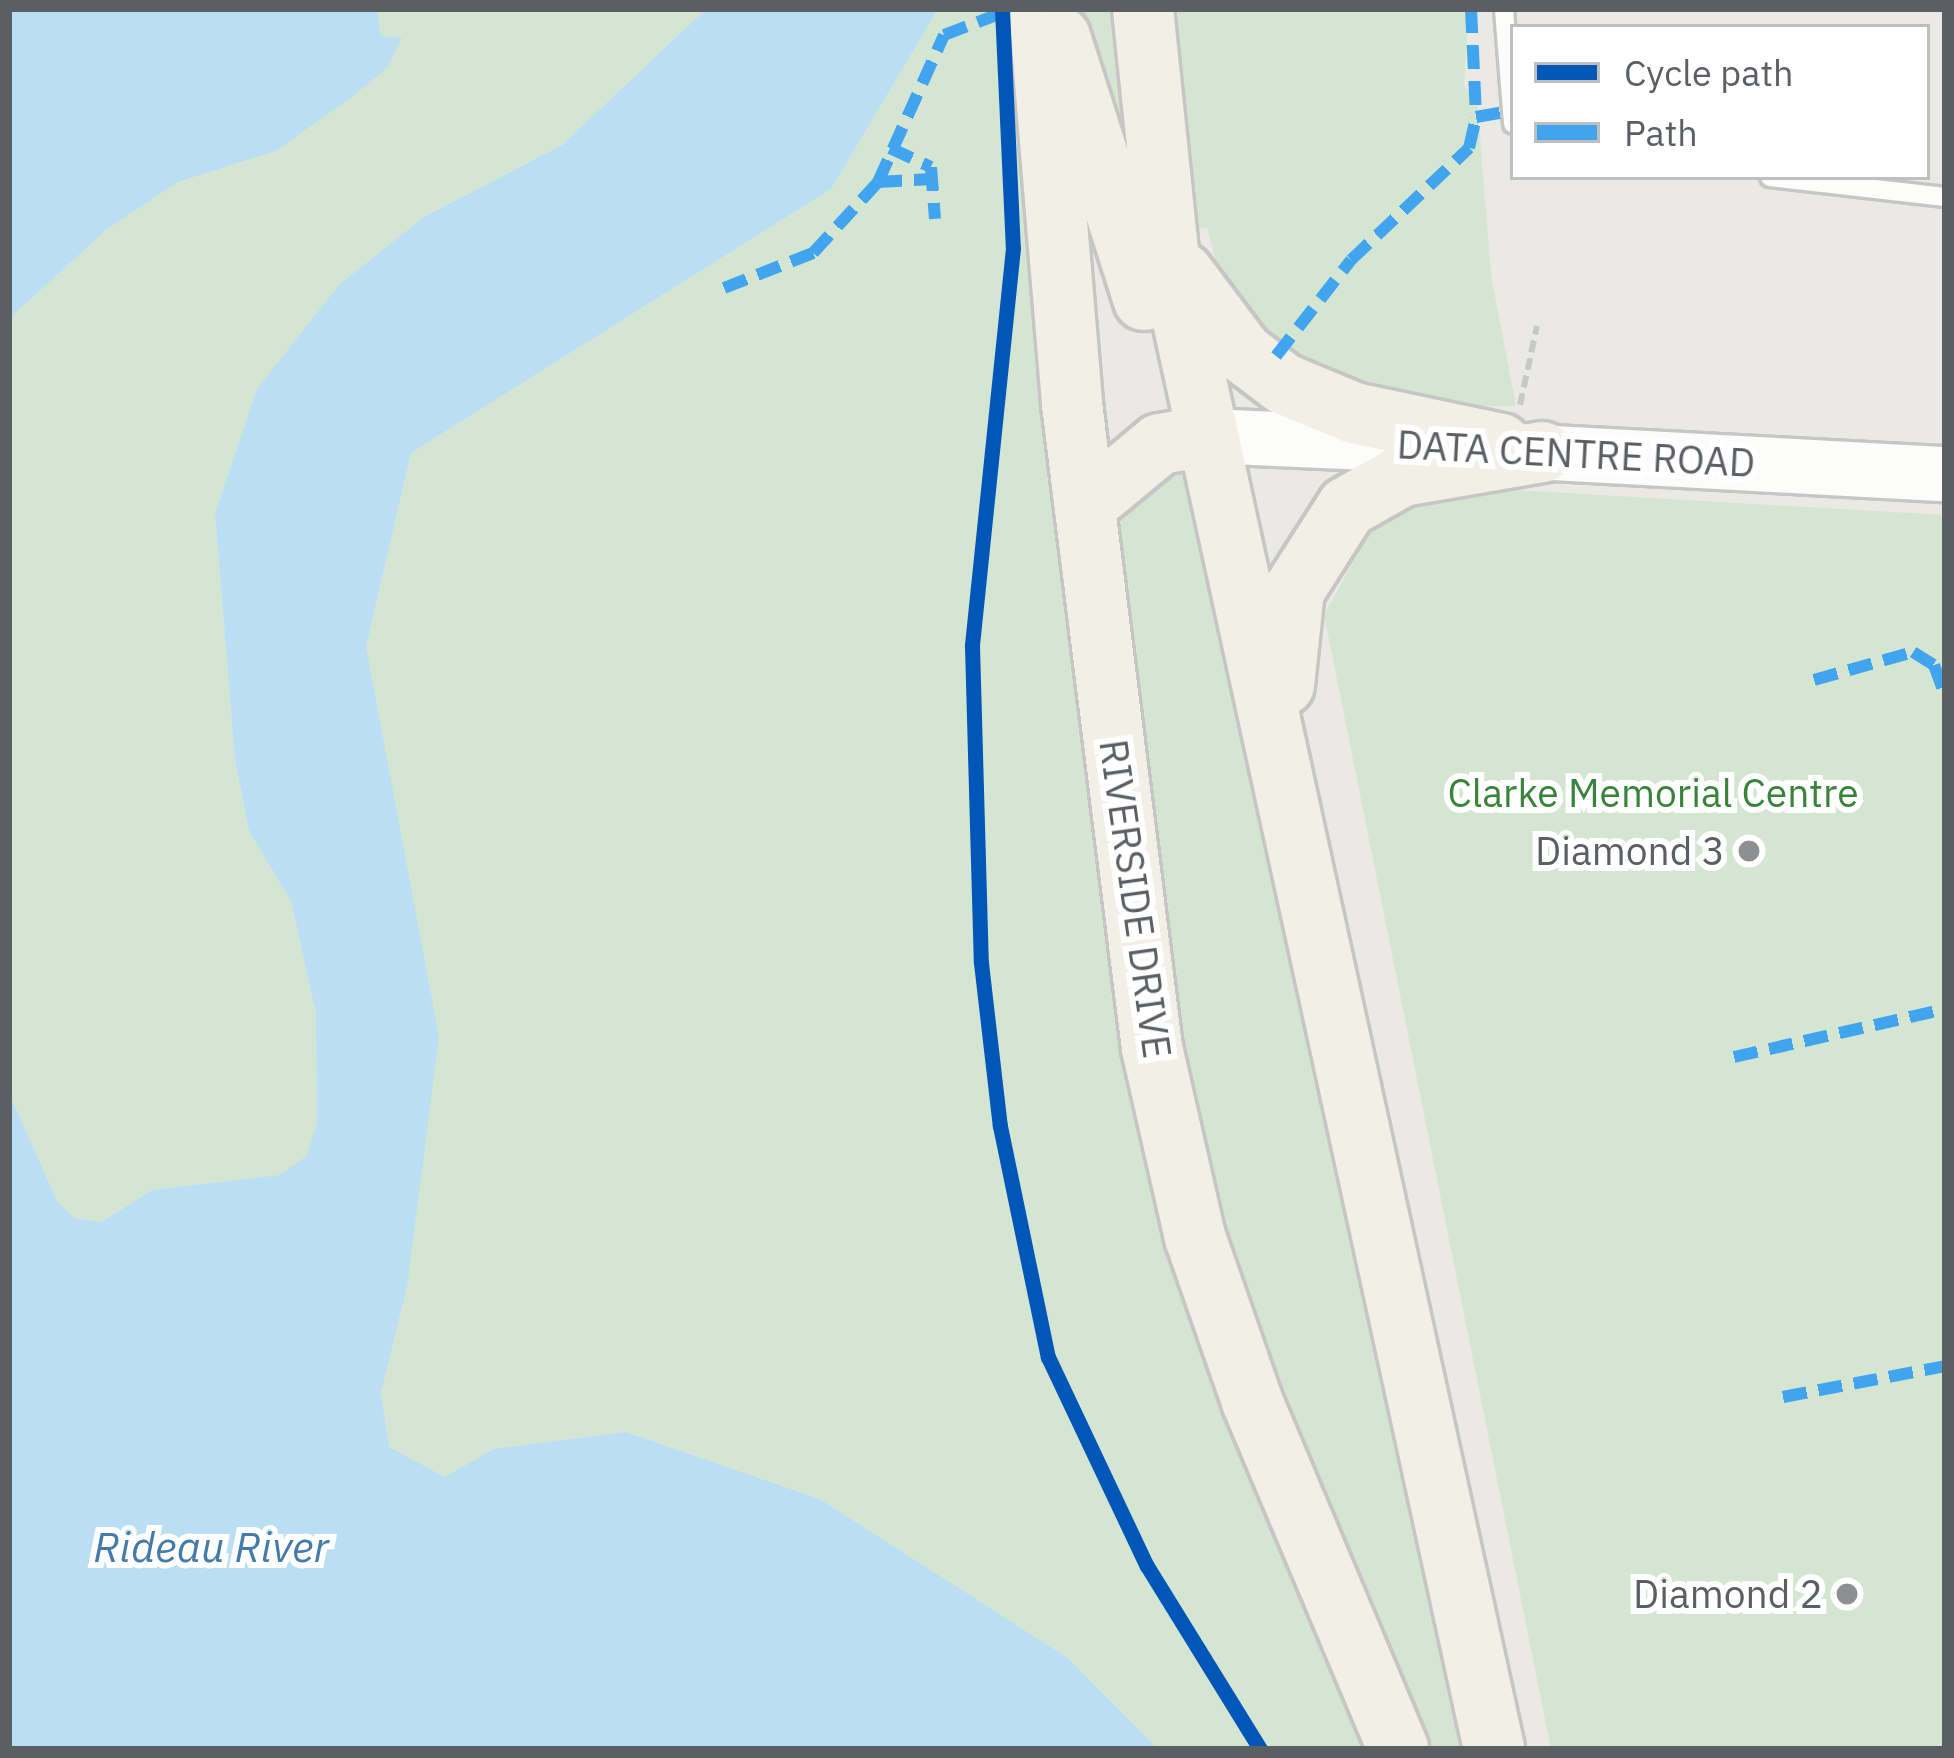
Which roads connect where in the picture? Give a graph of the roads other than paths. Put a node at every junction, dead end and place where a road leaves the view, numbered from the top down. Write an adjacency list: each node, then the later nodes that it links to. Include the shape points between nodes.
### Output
1 (1039, 9): 12 (main road, RIVERSIDE DRIVE, via 1046,168)
2 (1051, 9): 9 (main road, via 1168,398)
3 (1143, 9): 8 (main road)
4 (1504, 9): 5 (lane)
5 (1510, 86)
6 (1796, 180): 7 (lane)
7 (1945, 197)
8 (1168, 252): 9 (main road); 10 (main road, via 1243,353 1284,384 1354,413)
9 (1207, 436): 10 (main road, DATA CENTRE ROAD); 12 (main road, via 1160,444); 13 (main road)
10 (1529, 450): 11 (main road, DATA CENTRE ROAD); 13 (main road, via 1419,471 1347,507 1294,590)
11 (1945, 474)
12 (1085, 506): 14 (main road, RIVERSIDE DRIVE, via 1152,1048 1195,1237 1252,1401)
13 (1282, 751): 15 (main road)
14 (1398, 1749)
15 (1494, 1749)

